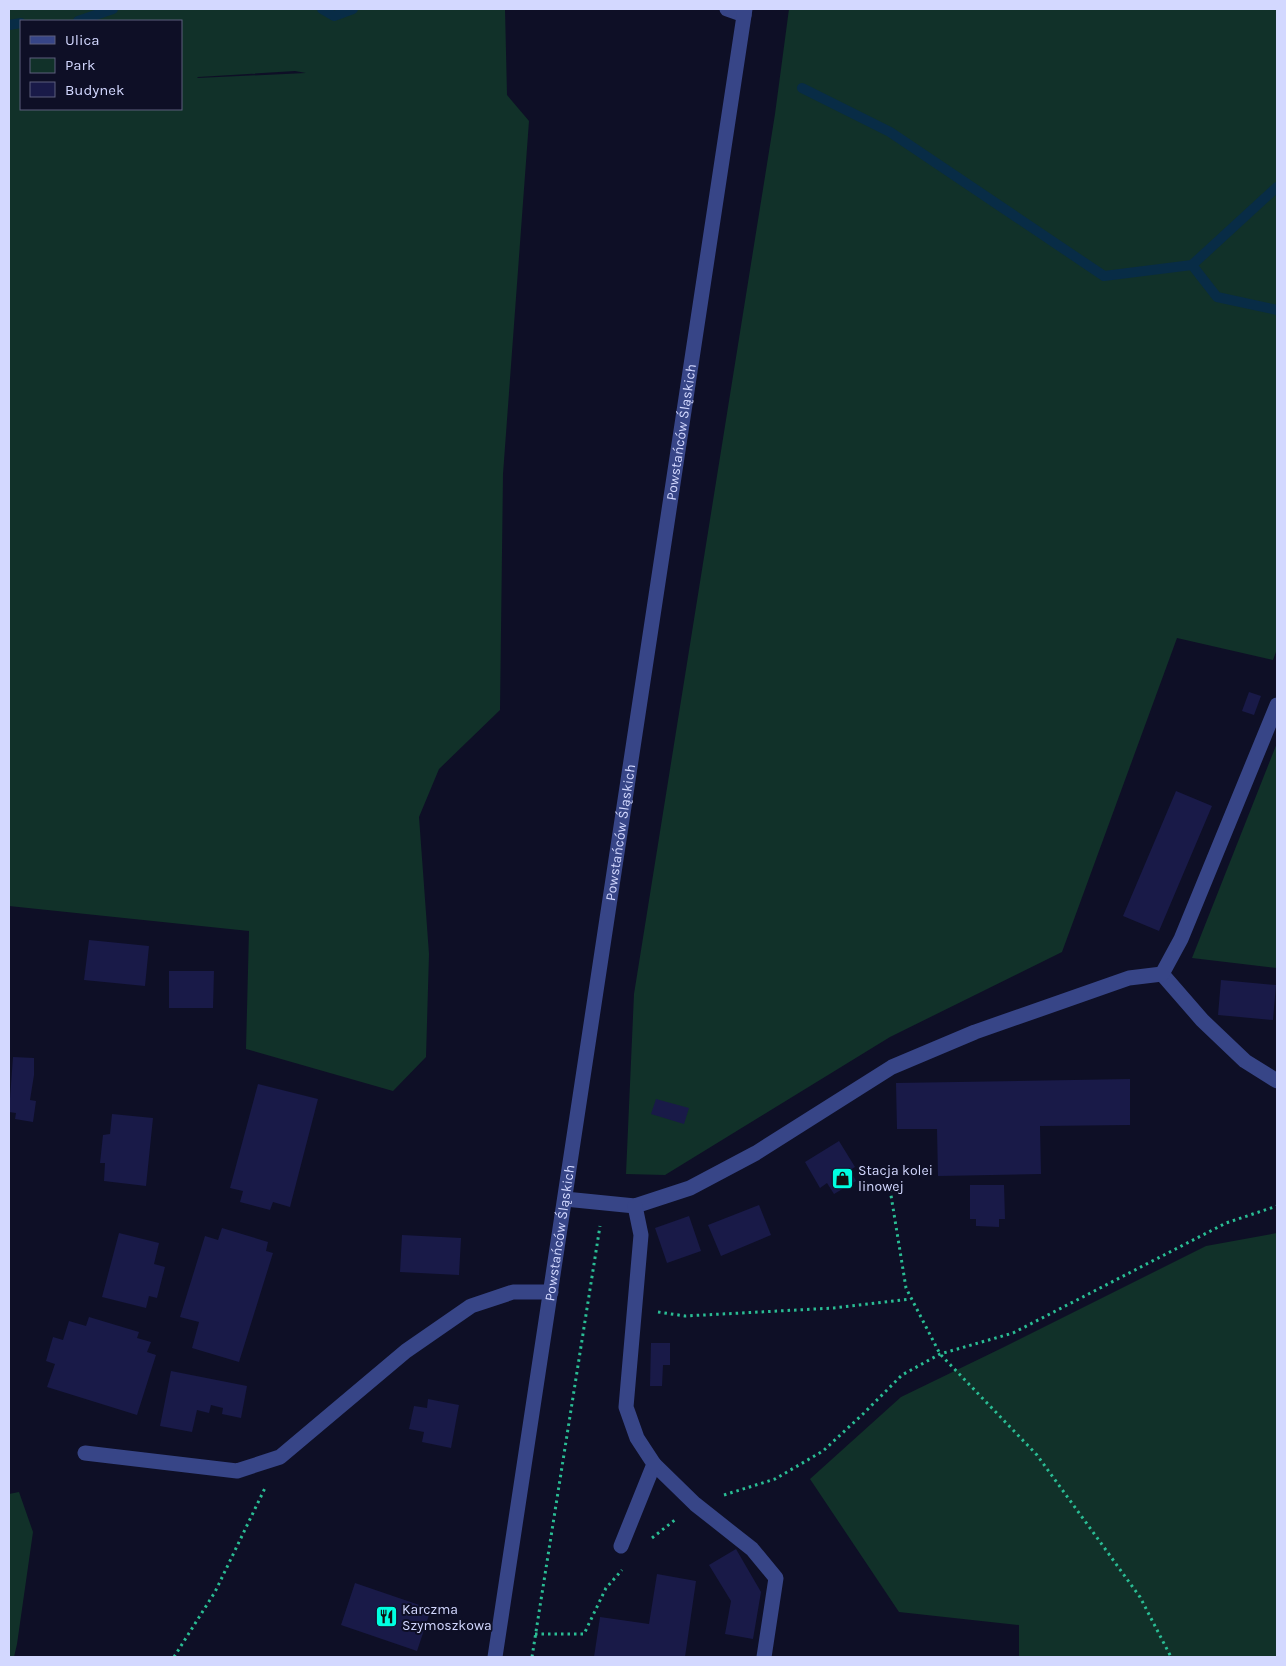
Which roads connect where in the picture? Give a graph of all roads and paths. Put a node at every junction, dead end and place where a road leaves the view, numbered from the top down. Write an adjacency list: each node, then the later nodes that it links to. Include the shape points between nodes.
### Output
1 (727, 9): 2 (street)
2 (744, 12): 7 (street, Powstańców Śląskich)
3 (1277, 704): 4 (street, via 1181,940)
4 (1162, 974): 5 (street, via 1202,1020 1245,1061); 9 (street, via 1129,978 975,1032 892,1066 756,1153 690,1188)
5 (1277, 1081)
6 (889, 1183): 12 (path, via 906,1288)
7 (565, 1199): 8 (street); 11 (street, Powstańców Śląskich)
8 (603, 1204): 9 (street); 21 (path)
9 (635, 1206): 17 (street, via 641,1235 626,1407 637,1438)
10 (1277, 1206): 14 (path, via 1226,1223 1013,1333)
11 (551, 1292): 16 (street, via 513,1292 471,1306 406,1351); 23 (street, Powstańców Śląskich)
12 (912, 1299): 13 (path, via 834,1308); 14 (path)
13 (685, 1316)
14 (940, 1354): 18 (path, via 902,1375 823,1451 775,1479); 26 (path, via 1037,1455 1140,1597)
15 (85, 1453): 16 (street, via 237,1471)
16 (280, 1457): 22 (path, via 215,1592)
17 (654, 1464): 18 (street); 19 (street)
18 (695, 1504): 25 (street, via 752,1549 776,1578)
19 (621, 1546)
20 (606, 1588): 21 (path, via 584,1634)
21 (535, 1634): 24 (path)
22 (174, 1657)
23 (495, 1657)
24 (532, 1657)
25 (764, 1657)
26 (1171, 1657)

